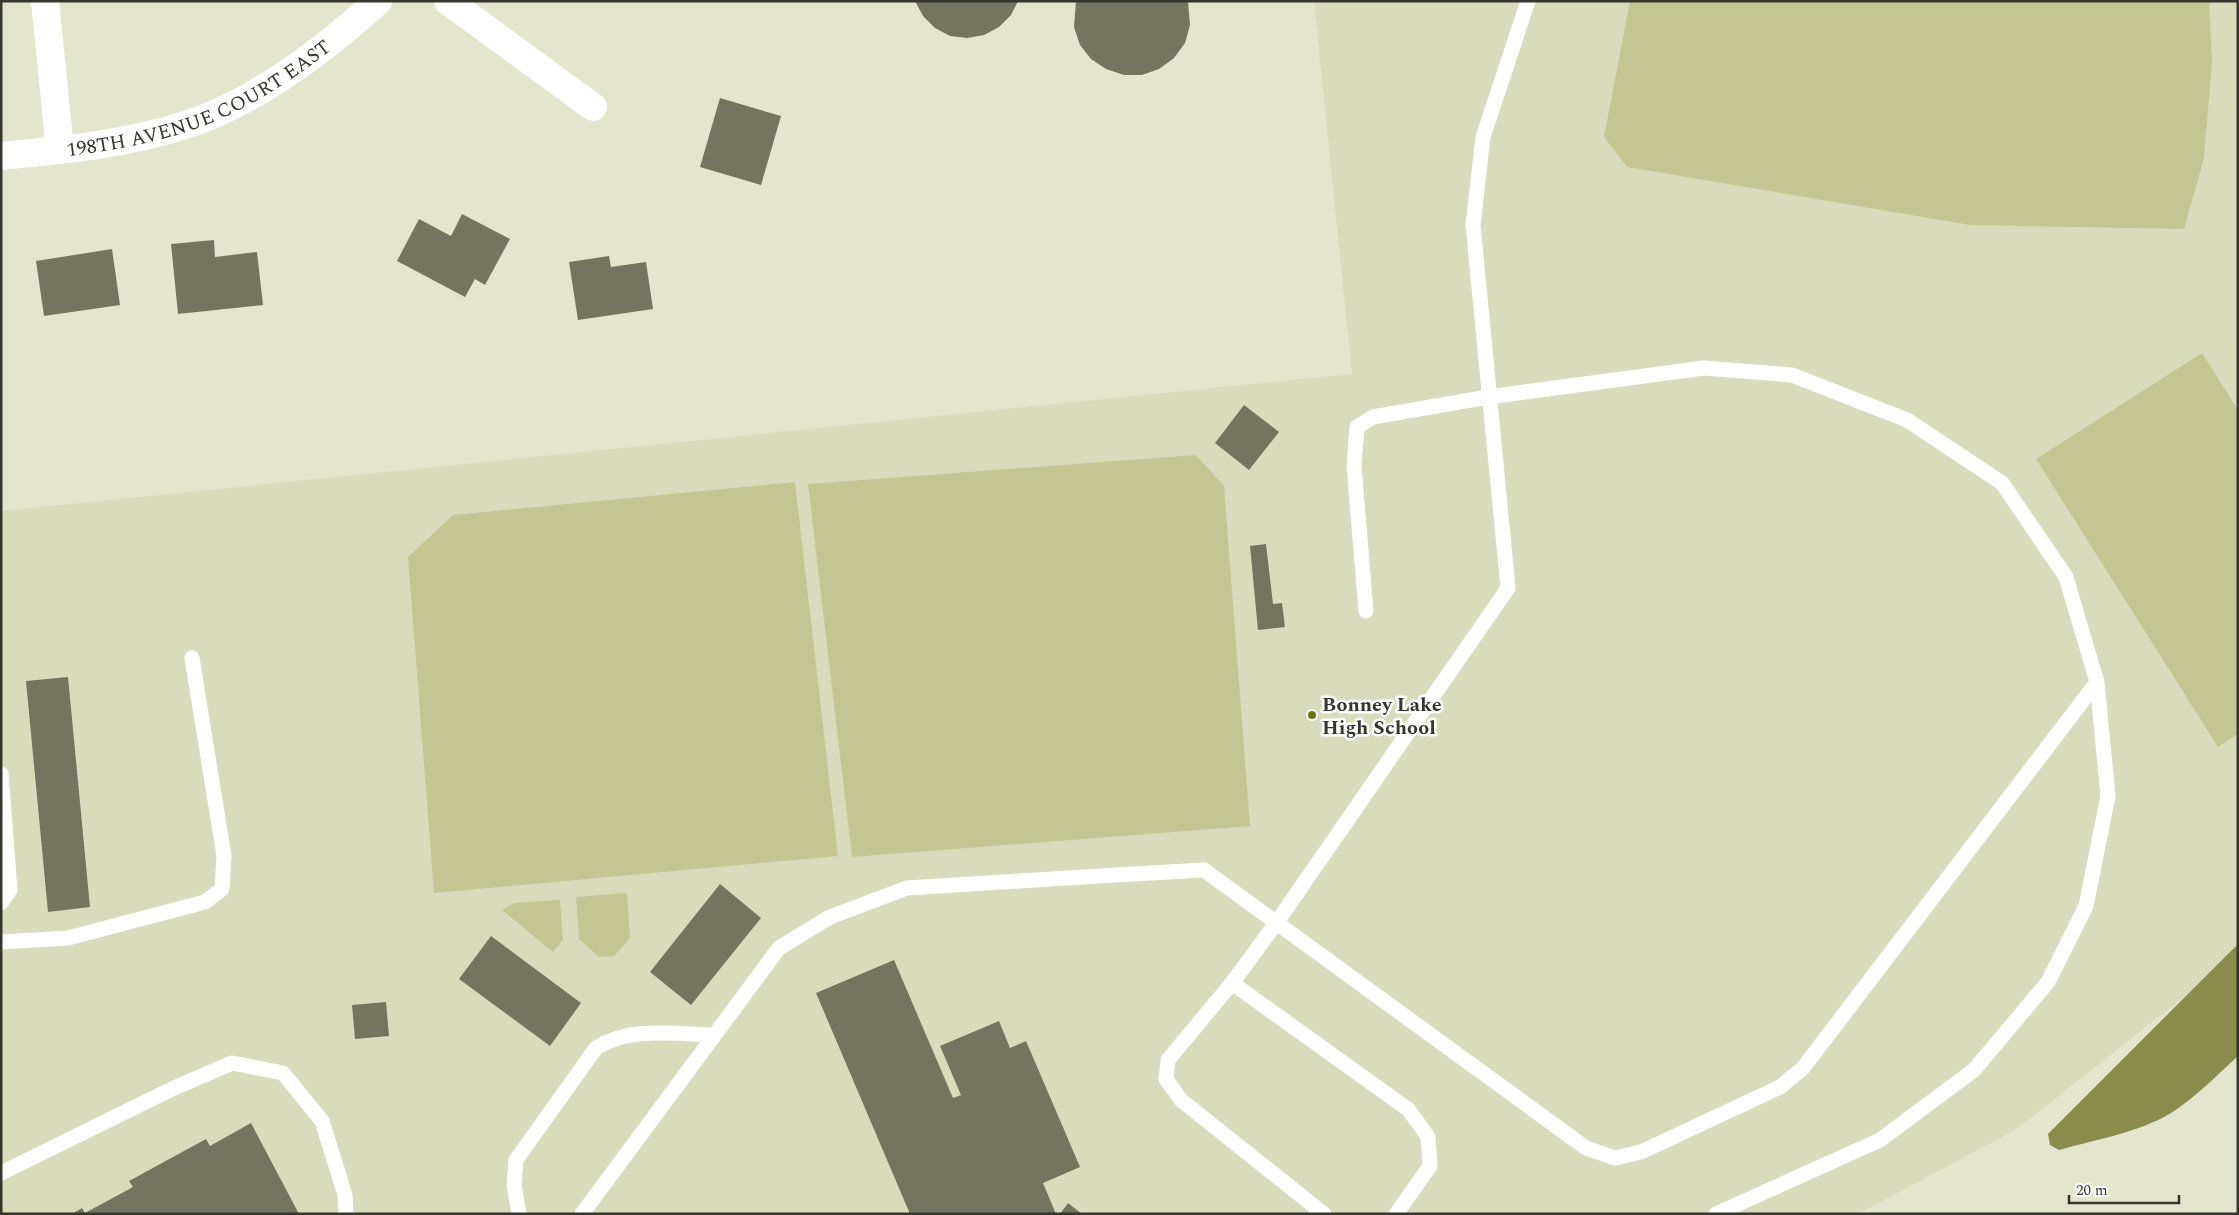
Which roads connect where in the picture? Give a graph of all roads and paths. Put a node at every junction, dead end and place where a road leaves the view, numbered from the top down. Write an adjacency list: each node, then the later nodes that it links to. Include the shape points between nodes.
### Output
1 (45, 1): 6 (street)
2 (378, 1): 6 (street, 198TH AVENUE COURT EAST, via 320,51 274,82 224,109 189,124 132,140)
3 (448, 1): 5 (street)
4 (1528, 1): 8 (lane, via 1483,137 1473,225)
5 (593, 107)
6 (60, 150): 7 (street, 198TH AVENUE COURT EAST)
7 (1, 156)
8 (1488, 397): 9 (lane, via 1373,418 1357,428 1354,466); 11 (lane, via 1704,368 1792,375 1907,420 2002,483 2066,577); 14 (lane, via 1508,588)
9 (1366, 611)
10 (192, 658): 15 (lane, via 224,856 222,889 205,902 68,938)
11 (2097, 682): 14 (lane, via 1803,1068 1780,1087 1642,1152 1615,1158 1586,1148); 24 (lane, via 2108,796 2086,906 2048,982 1974,1070 1880,1140)
12 (1, 774): 13 (lane, via 10,890)
13 (1, 904)
14 (1277, 922): 16 (lane); 17 (lane, via 1204,870 907,888 830,917 779,948)
15 (1, 942)
16 (1232, 983): 22 (lane, via 1168,1060 1166,1080 1181,1100); 23 (lane, via 1409,1110 1428,1137 1430,1166)
17 (714, 1035): 20 (lane, via 632,1034 608,1040 596,1048 516,1160 514,1185); 21 (lane)
18 (1, 1173): 19 (lane, via 232,1063 283,1073 322,1121 345,1195)
19 (346, 1214)
20 (519, 1214)
21 (582, 1214)
22 (1324, 1214)
23 (1396, 1214)
24 (1716, 1214)

